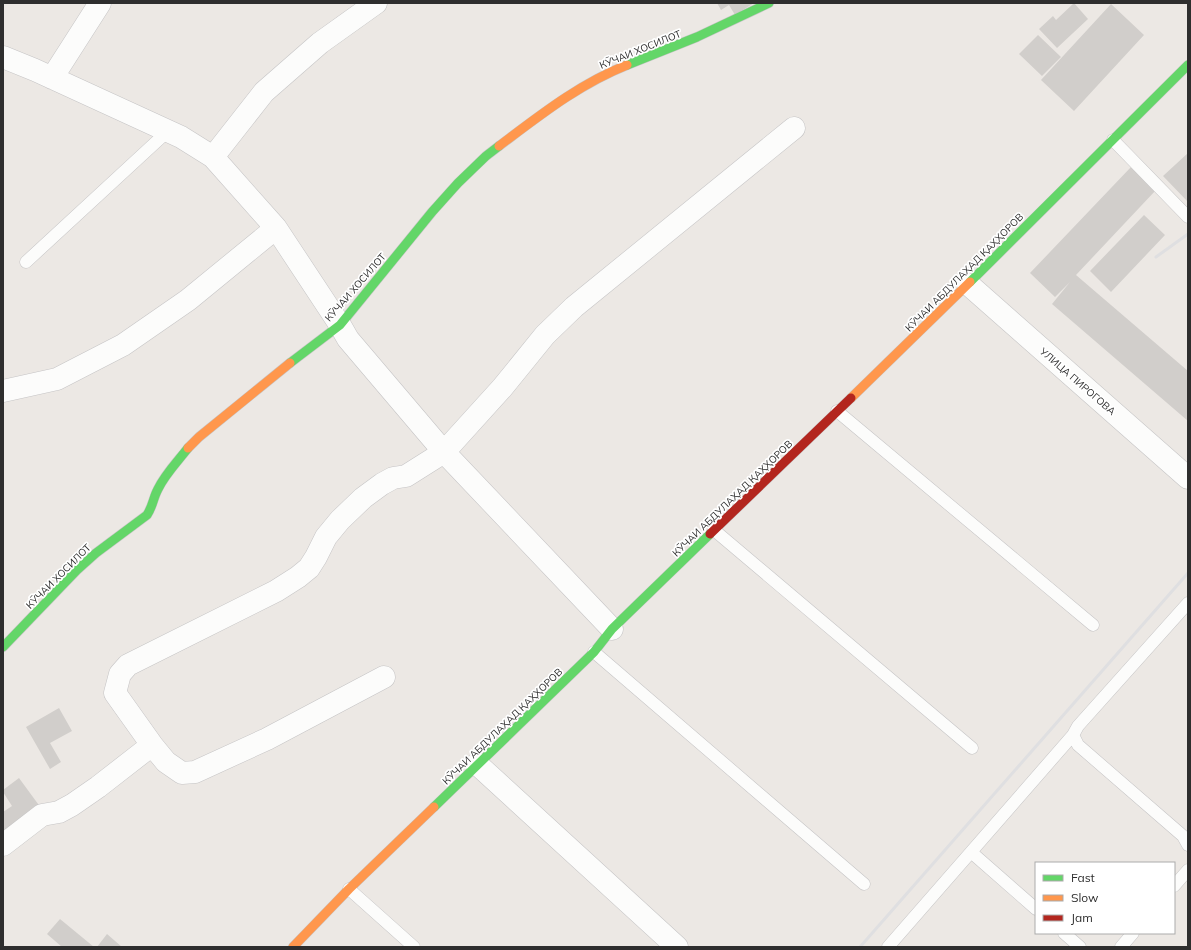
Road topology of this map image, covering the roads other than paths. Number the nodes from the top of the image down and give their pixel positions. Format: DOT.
graph roads {
  1 [pos="100,3"];
  2 [pos="376,3"];
  3 [pos="769,3"];
  4 [pos="3,57"];
  5 [pos="1188,65"];
  6 [pos="52,78"];
  7 [pos="794,128"];
  8 [pos="168,131"];
  9 [pos="1113,140"];
  10 [pos="213,157"];
  11 [pos="1188,217"];
  12 [pos="276,228"];
  13 [pos="26,262"];
  14 [pos="968,284"];
  15 [pos="340,325"];
  16 [pos="3,391"];
  17 [pos="837,411"];
  18 [pos="444,452"];
  19 [pos="1188,478"];
  20 [pos="714,530"];
  21 [pos="1188,603"];
  22 [pos="1093,625"];
  23 [pos="612,629"];
  24 [pos="3,647"];
  25 [pos="594,652"];
  26 [pos="384,677"];
  27 [pos="1073,735"];
  28 [pos="152,745"];
  29 [pos="972,748"];
  30 [pos="477,764"];
  31 [pos="3,845"];
  32 [pos="1188,845"];
  33 [pos="971,852"];
  34 [pos="1188,870"];
  35 [pos="864,884"];
  36 [pos="1175,885"];
  37 [pos="349,889"];
  38 [pos="1035,908"];
  39 [pos="1065,934"];
  40 [pos="1132,934"];
  41 [pos="293,947"];
  42 [pos="414,947"];
  43 [pos="678,947"];
  44 [pos="888,947"];
  45 [pos="1080,947"];
  46 [pos="1121,947"];
  1 -- 6 [label="street"];
  2 -- 10 [label="street"];
  3 -- 15 [label="main road, КӮЧАИ ХОСИЛОТ"];
  4 -- 6 [label="street"];
  5 -- 9 [label="main road, КӮЧАИ АБДУЛАҲАД ҚАҲҲОРОВ"];
  6 -- 8 [label="street"];
  7 -- 18 [label="street"];
  8 -- 10 [label="street"];
  8 -- 13 [label="lane"];
  9 -- 11 [label="lane"];
  9 -- 14 [label="main road, КӮЧАИ АБДУЛАҲАД ҚАҲҲОРОВ"];
  10 -- 12 [label="street"];
  12 -- 15 [label="street"];
  12 -- 16 [label="street"];
  14 -- 17 [label="main road, КӮЧАИ АБДУЛАҲАД ҚАҲҲОРОВ"];
  14 -- 19 [label="street, УЛИЦА ПИРОГОВА"];
  15 -- 18 [label="street"];
  15 -- 24 [label="main road, КӮЧАИ ХОСИЛОТ"];
  17 -- 20 [label="main road, КӮЧАИ АБДУЛАҲАД ҚАҲҲОРОВ"];
  17 -- 22 [label="lane"];
  18 -- 23 [label="street"];
  18 -- 28 [label="street"];
  20 -- 23 [label="main road, КӮЧАИ АБДУЛАҲАД ҚАҲҲОРОВ"];
  20 -- 29 [label="lane"];
  21 -- 27 [label="lane"];
  23 -- 25 [label="main road, КӮЧАИ АБДУЛАҲАД ҚАҲҲОРОВ"];
  25 -- 30 [label="main road, КӮЧАИ АБДУЛАҲАД ҚАҲҲОРОВ"];
  25 -- 35 [label="lane"];
  26 -- 28 [label="street"];
  27 -- 32 [label="lane"];
  27 -- 33 [label="lane"];
  28 -- 31 [label="street"];
  30 -- 37 [label="main road, КӮЧАИ АБДУЛАҲАД ҚАҲҲОРОВ"];
  30 -- 43 [label="street"];
  33 -- 38 [label="lane"];
  33 -- 44 [label="lane"];
  34 -- 36 [label="lane"];
  37 -- 41 [label="main road, КӮЧАИ АБДУЛАҲАД ҚАҲҲОРОВ"];
  37 -- 42 [label="lane"];
  39 -- 45 [label="lane"];
  40 -- 46 [label="lane"];
}
